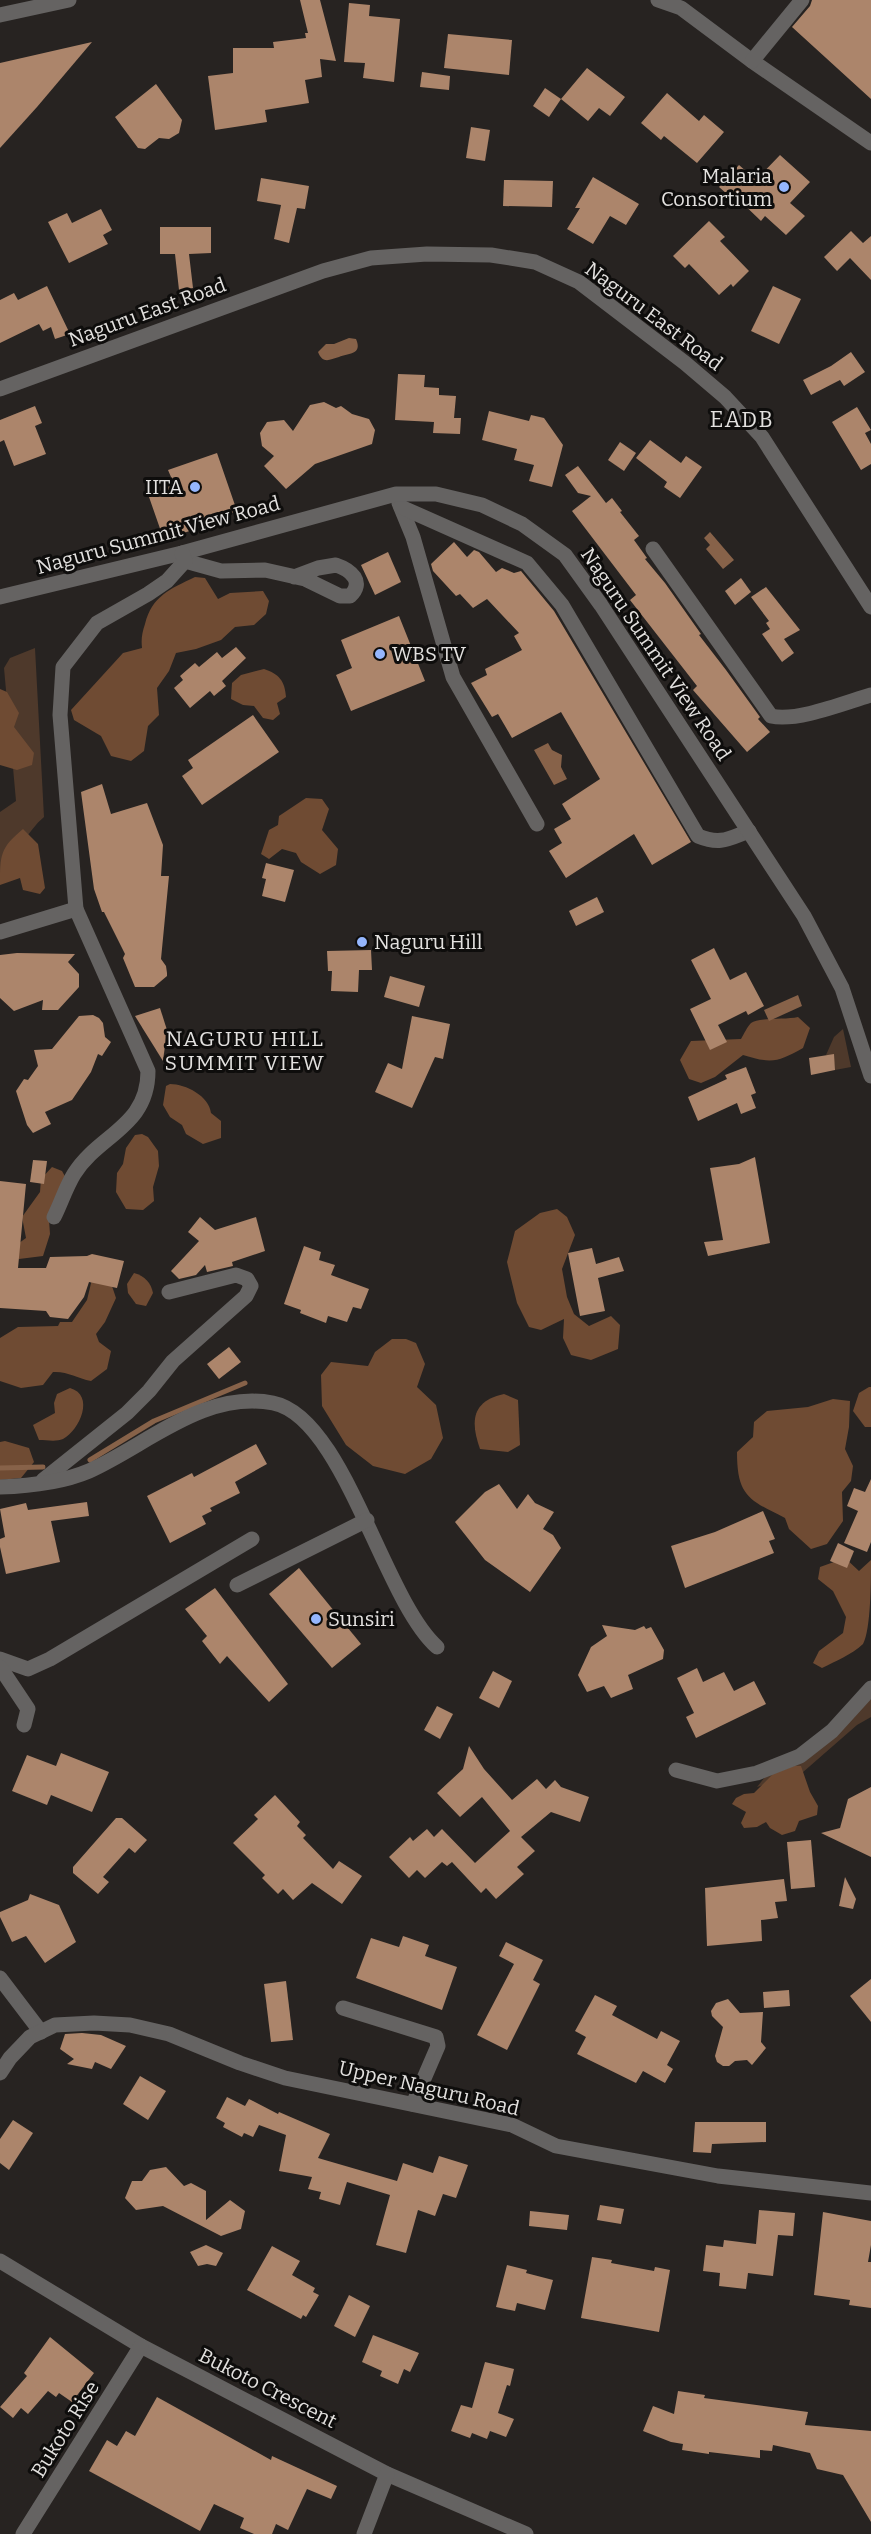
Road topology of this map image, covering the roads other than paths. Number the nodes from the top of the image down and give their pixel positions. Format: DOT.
graph roads {
  1 [pos="69,0"];
  2 [pos="658,0"];
  3 [pos="802,0"];
  4 [pos="682,4"];
  5 [pos="0,15"];
  6 [pos="752,61"];
  7 [pos="871,143"];
  8 [pos="0,389"];
  9 [pos="399,501"];
  10 [pos="653,549"];
  11 [pos="183,557"];
  12 [pos="294,577"];
  13 [pos="0,597"];
  14 [pos="871,607"];
  15 [pos="871,695"];
  16 [pos="537,824"];
  17 [pos="749,831"];
  18 [pos="76,909"];
  19 [pos="0,932"];
  20 [pos="871,1076"];
  21 [pos="54,1216"];
  22 [pos="169,1292"];
  23 [pos="36,1486"];
  24 [pos="0,1487"];
  25 [pos="367,1520"];
  26 [pos="252,1539"];
  27 [pos="237,1585"];
  28 [pos="437,1647"];
  29 [pos="0,1659"];
  30 [pos="0,1667"];
  31 [pos="871,1688"];
  32 [pos="24,1725"];
  33 [pos="676,1770"];
  34 [pos="0,1978"];
  35 [pos="343,2008"];
  36 [pos="41,2032"];
  37 [pos="0,2073"];
  38 [pos="413,2104"];
  39 [pos="871,2193"];
  40 [pos="0,2261"];
  41 [pos="141,2346"];
  42 [pos="387,2474"];
  43 [pos="23,2534"];
  44 [pos="364,2534"];
  45 [pos="526,2534"];
  1 -- 5 [label="street"];
  2 -- 4 [label="street"];
  3 -- 6 [label="street"];
  4 -- 6 [label="street"];
  6 -- 7 [label="street"];
  8 -- 14 [label="street, Naguru East Road"];
  9 -- 11 [label="street, Naguru Summit View Road"];
  9 -- 16 [label="street"];
  9 -- 17 [label="street, Naguru Summit View Road"];
  9 -- 17 [label="street"];
  10 -- 15 [label="street"];
  11 -- 12 [label="street"];
  11 -- 13 [label="street, Naguru Summit View Road"];
  11 -- 18 [label="street"];
  17 -- 20 [label="street, Naguru Summit View Road"];
  18 -- 19 [label="street"];
  18 -- 21 [label="street"];
  22 -- 23 [label="street"];
  23 -- 24 [label="street"];
  23 -- 25 [label="street"];
  25 -- 27 [label="street"];
  25 -- 28 [label="street"];
  26 -- 29 [label="street"];
  30 -- 32 [label="street"];
  31 -- 33 [label="street"];
  34 -- 36 [label="street"];
  35 -- 38 [label="street"];
  36 -- 37 [label="street, Upper Naguru Road"];
  36 -- 38 [label="street, Upper Naguru Road"];
  38 -- 39 [label="street, Upper Naguru Road"];
  40 -- 41 [label="street, Bukoto Crescent"];
  41 -- 42 [label="street, Bukoto Crescent"];
  41 -- 43 [label="street, Bukoto Rise"];
  42 -- 44 [label="street"];
  42 -- 45 [label="street, Bukoto Crescent"];
}
